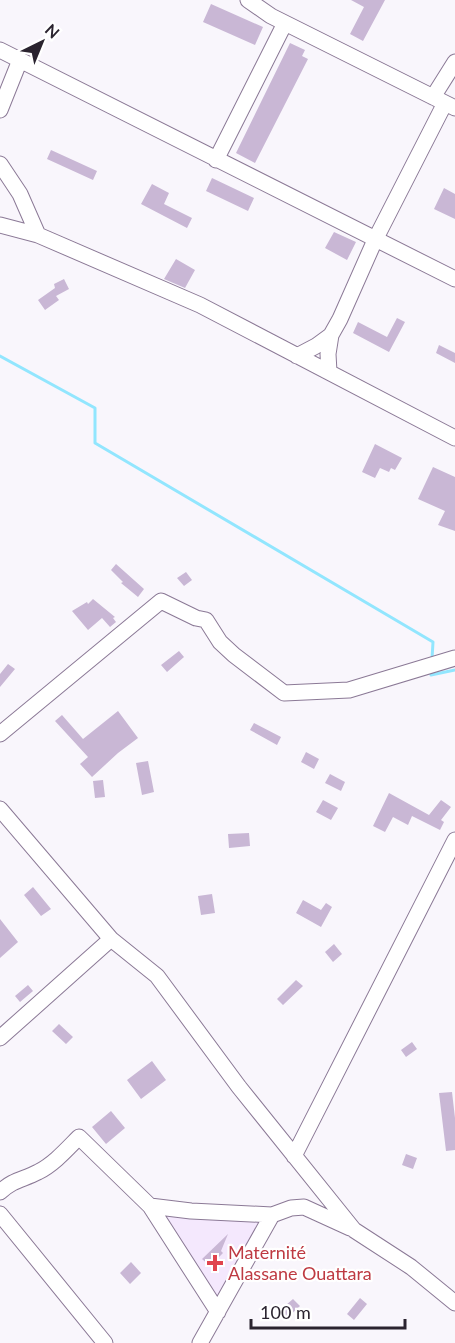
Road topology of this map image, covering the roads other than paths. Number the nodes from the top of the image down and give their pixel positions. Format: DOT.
graph roads {
  1 [pos="248,0"];
  2 [pos="285,23"];
  3 [pos="0,50"];
  4 [pos="20,60"];
  5 [pos="455,62"];
  6 [pos="444,103"];
  7 [pos="0,110"];
  8 [pos="216,160"];
  9 [pos="0,164"];
  10 [pos="0,225"];
  11 [pos="38,235"];
  12 [pos="375,240"];
  13 [pos="455,279"];
  14 [pos="331,335"];
  15 [pos="297,356"];
  16 [pos="329,372"];
  17 [pos="455,438"];
  18 [pos="455,658"];
  19 [pos="0,734"];
  20 [pos="0,809"];
  21 [pos="455,840"];
  22 [pos="111,939"];
  23 [pos="0,1038"];
  24 [pos="294,1156"];
  25 [pos="0,1192"];
  26 [pos="150,1206"];
  27 [pos="0,1214"];
  28 [pos="272,1215"];
  29 [pos="354,1230"];
  30 [pos="455,1303"];
  31 [pos="218,1312"];
  32 [pos="105,1343"];
  33 [pos="200,1343"];
  1 -- 2 [label="street"];
  2 -- 6 [label="street"];
  2 -- 8 [label="street"];
  3 -- 4 [label="street"];
  4 -- 7 [label="street"];
  4 -- 8 [label="street"];
  5 -- 6 [label="street"];
  6 -- 12 [label="street"];
  8 -- 12 [label="street"];
  9 -- 11 [label="street"];
  10 -- 11 [label="street"];
  11 -- 15 [label="street"];
  12 -- 13 [label="street"];
  12 -- 14 [label="street"];
  14 -- 15 [label="street"];
  14 -- 16 [label="street"];
  15 -- 16 [label="street"];
  16 -- 17 [label="street"];
  18 -- 19 [label="street"];
  20 -- 22 [label="street"];
  21 -- 24 [label="street"];
  22 -- 23 [label="street"];
  22 -- 24 [label="street"];
  24 -- 29 [label="street"];
  25 -- 26 [label="street"];
  26 -- 28 [label="street"];
  26 -- 31 [label="street"];
  27 -- 32 [label="street"];
  28 -- 29 [label="street"];
  28 -- 31 [label="street"];
  29 -- 30 [label="street"];
  31 -- 33 [label="street"];
}
